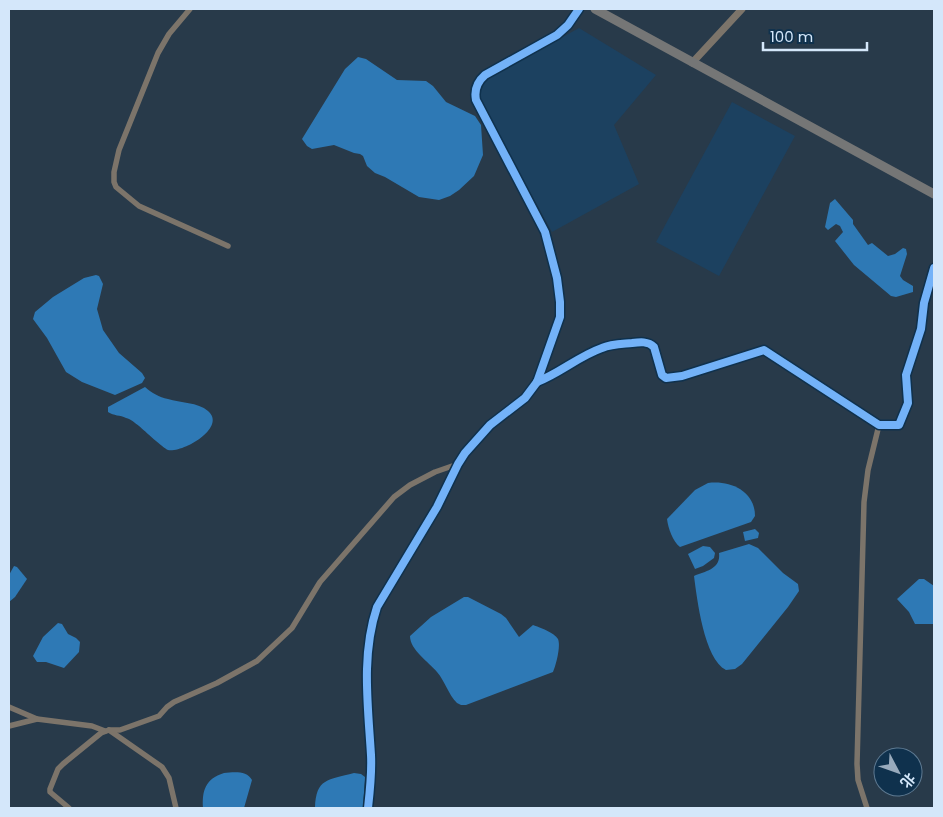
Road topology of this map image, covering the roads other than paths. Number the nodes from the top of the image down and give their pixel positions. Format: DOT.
graph roads {
  1 [pos="190,9"];
  2 [pos="579,9"];
  3 [pos="595,9"];
  4 [pos="742,9"];
  5 [pos="692,63"];
  6 [pos="934,194"];
  7 [pos="228,246"];
  8 [pos="934,268"];
  9 [pos="537,382"];
  10 [pos="878,425"];
  11 [pos="458,464"];
  12 [pos="9,707"];
  13 [pos="37,719"];
  14 [pos="9,726"];
  15 [pos="107,731"];
  16 [pos="68,808"];
  17 [pos="176,808"];
  18 [pos="368,808"];
  19 [pos="867,808"];
  1 -- 7 [label="street"];
  2 -- 9 [label="street"];
  3 -- 5 [label="highway"];
  4 -- 5 [label="street"];
  5 -- 6 [label="highway"];
  8 -- 10 [label="street"];
  9 -- 10 [label="street"];
  9 -- 11 [label="street"];
  10 -- 19 [label="street"];
  11 -- 15 [label="street"];
  11 -- 18 [label="street"];
  12 -- 13 [label="street"];
  13 -- 14 [label="street"];
  13 -- 15 [label="street"];
  15 -- 16 [label="street"];
  15 -- 17 [label="street"];
}
